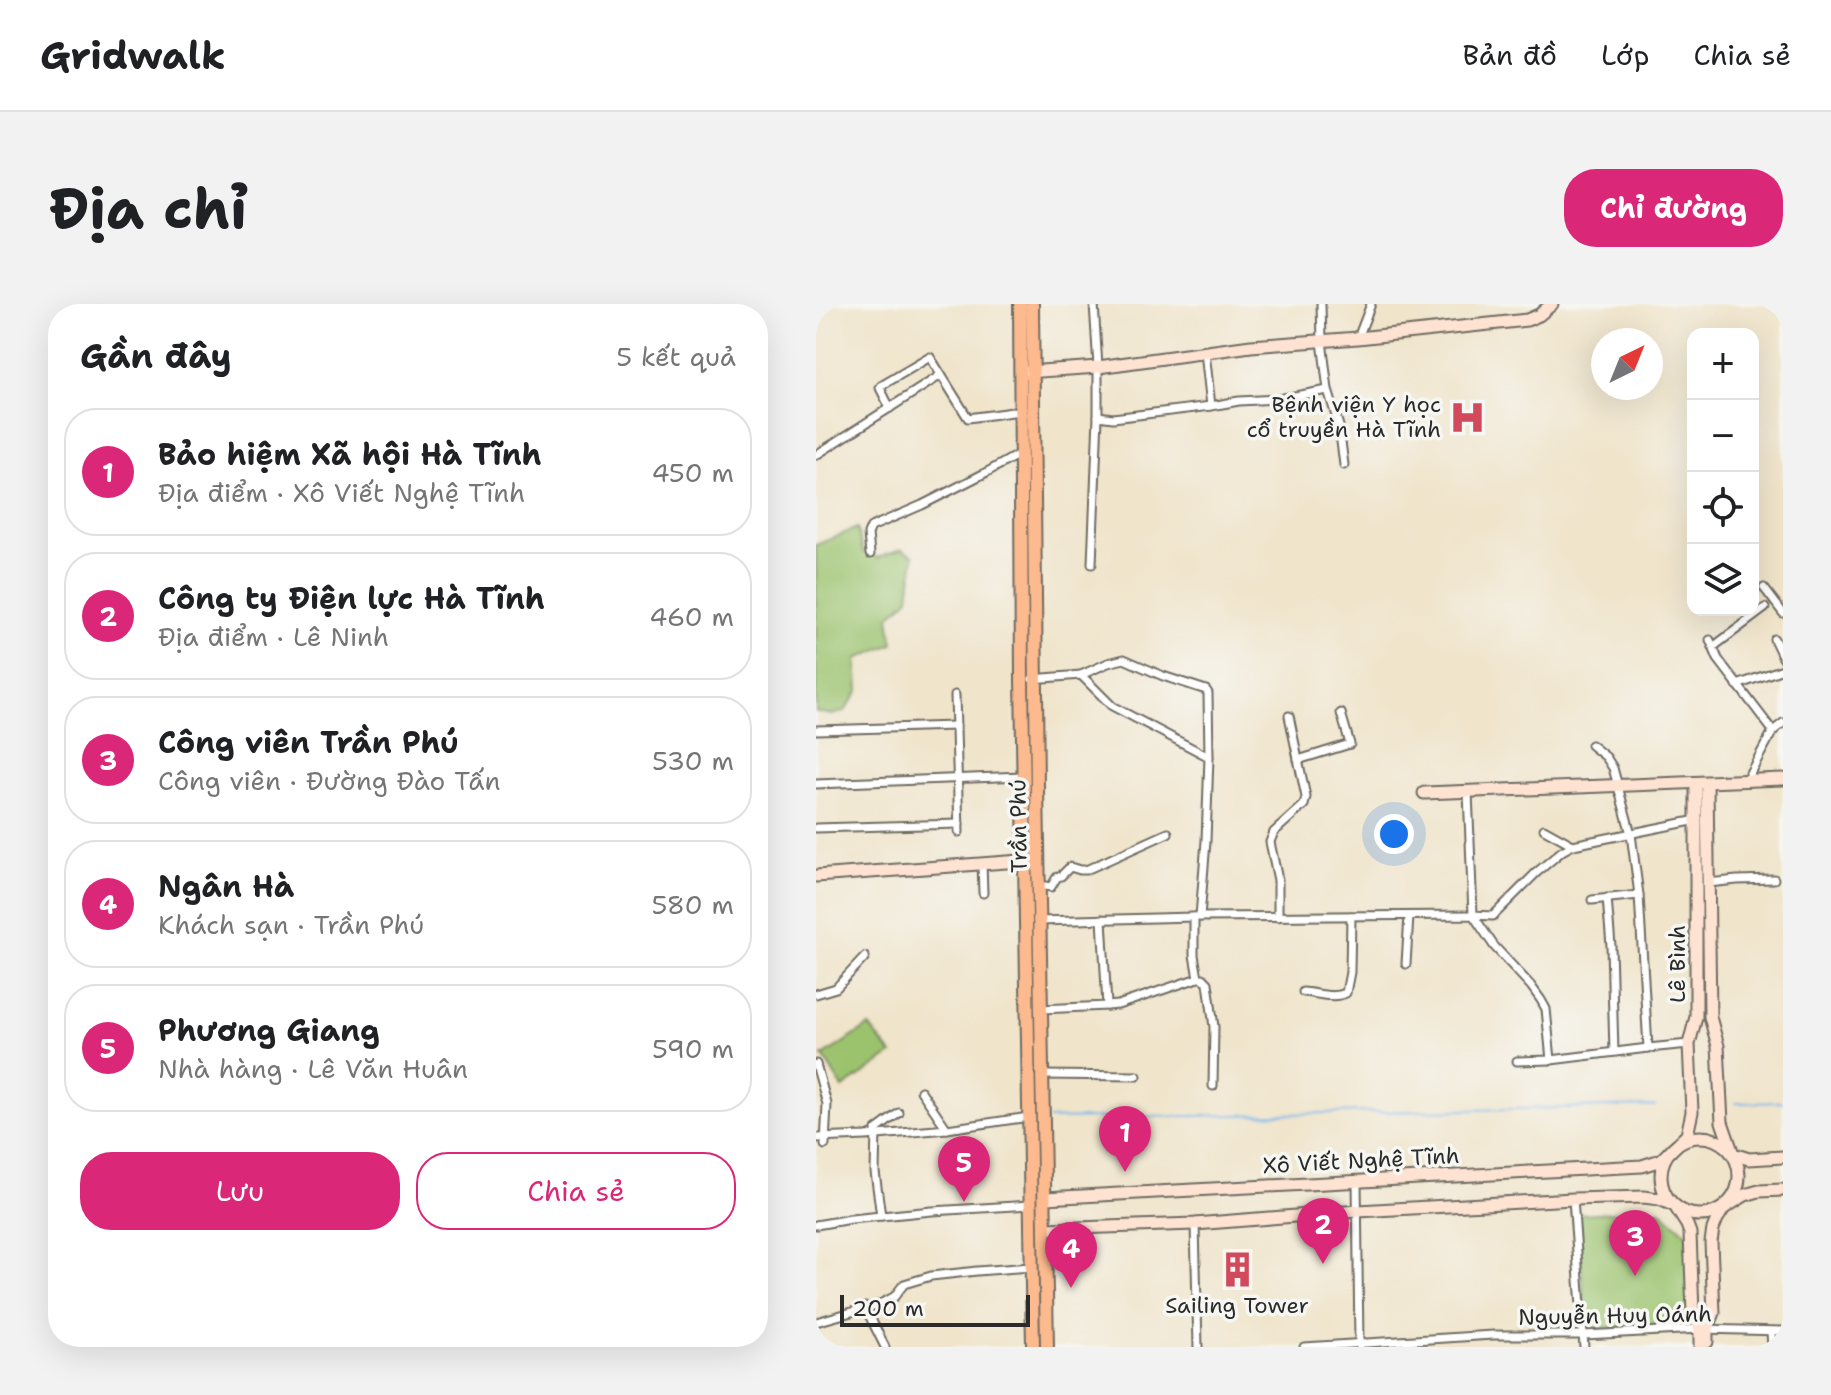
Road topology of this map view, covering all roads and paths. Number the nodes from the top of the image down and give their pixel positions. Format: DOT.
graph roads {
  1 [pos="1020,304"];
  2 [pos="1032,304"];
  3 [pos="1094,304"];
  4 [pos="1321,304"];
  5 [pos="1371,304"];
  6 [pos="1552,304"];
  7 [pos="1358,338"];
  8 [pos="1322,341"];
  9 [pos="1205,352"];
  10 [pos="1098,367"];
  11 [pos="1027,372"];
  12 [pos="941,375"];
  13 [pos="1328,390"];
  14 [pos="1211,406"];
  15 [pos="890,408"];
  16 [pos="1020,411"];
  17 [pos="1098,416"];
  18 [pos="1021,453"];
  19 [pos="816,455"];
  20 [pos="1344,465"];
  21 [pos="870,554"];
  22 [pos="1092,564"];
  23 [pos="1764,588"];
  24 [pos="1765,608"];
  25 [pos="1783,613"];
  26 [pos="1774,639"];
  27 [pos="1783,658"];
  28 [pos="1783,669"];
  29 [pos="1081,675"];
  30 [pos="1029,680"];
  31 [pos="1737,685"];
  32 [pos="955,695"];
  33 [pos="1341,713"];
  34 [pos="1289,716"];
  35 [pos="1783,723"];
  36 [pos="956,726"];
  37 [pos="816,730"];
  38 [pos="1773,731"];
  39 [pos="1591,745"];
  40 [pos="1209,757"];
  41 [pos="1298,760"];
  42 [pos="1750,773"];
  43 [pos="1024,776"];
  44 [pos="958,778"];
  45 [pos="1783,779"];
  46 [pos="1702,783"];
  47 [pos="816,784"];
  48 [pos="1619,786"];
  49 [pos="1468,792"];
  50 [pos="1424,793"];
  51 [pos="1697,820"];
  52 [pos="816,828"];
  53 [pos="1544,829"];
  54 [pos="1168,833"];
  55 [pos="1631,834"];
  56 [pos="1573,845"];
  57 [pos="1032,860"];
  58 [pos="982,863"];
  59 [pos="816,876"];
  60 [pos="1774,879"];
  61 [pos="1708,883"];
  62 [pos="1039,885"];
  63 [pos="983,893"];
  64 [pos="1639,895"];
  65 [pos="1607,898"];
  66 [pos="1592,900"];
  67 [pos="1473,915"];
  68 [pos="1351,916"];
  69 [pos="1409,916"];
  70 [pos="1197,917"];
  71 [pos="1278,917"];
  72 [pos="1102,919"];
  73 [pos="1033,921"];
  74 [pos="865,957"];
  75 [pos="1406,964"];
  76 [pos="1198,978"];
  77 [pos="1303,992"];
  78 [pos="816,994"];
  79 [pos="1107,1006"];
  80 [pos="1041,1009"];
  81 [pos="1696,1017"];
  82 [pos="1710,1017"];
  83 [pos="1689,1044"];
  84 [pos="1648,1048"];
  85 [pos="1614,1052"];
  86 [pos="1551,1060"];
  87 [pos="1517,1061"];
  88 [pos="816,1064"];
  89 [pos="1042,1075"];
  90 [pos="1137,1076"];
  91 [pos="1213,1086"];
  92 [pos="921,1091"];
  93 [pos="899,1113"];
  94 [pos="1029,1117"];
  95 [pos="947,1129"];
  96 [pos="876,1138"];
  97 [pos="822,1140"];
  98 [pos="1673,1147"];
  99 [pos="1732,1153"];
  100 [pos="1783,1157"];
  101 [pos="1357,1180"];
  102 [pos="1783,1190"];
  103 [pos="1045,1198"];
  104 [pos="1573,1199"];
  105 [pos="1030,1205"];
  106 [pos="1675,1206"];
  107 [pos="1724,1208"];
  108 [pos="1358,1211"];
  109 [pos="881,1216"];
  110 [pos="1195,1224"];
  111 [pos="816,1225"];
  112 [pos="1046,1229"];
  113 [pos="1031,1267"];
  114 [pos="865,1307"];
  115 [pos="816,1322"];
  116 [pos="1704,1329"];
  117 [pos="1783,1331"];
  118 [pos="1771,1332"];
  119 [pos="1536,1335"];
  120 [pos="1584,1335"];
  121 [pos="1416,1343"];
  122 [pos="1359,1345"];
  123 [pos="1036,1346"];
  124 [pos="885,1347"];
  125 [pos="1198,1347"];
  126 [pos="1304,1347"];
  127 [pos="1536,1347"];
  128 [pos="1584,1347"];
  129 [pos="1700,1347"];
  130 [pos="1707,1347"];
  131 [pos="1772,1347"];
  1 -- 11 [label="main road, Trần Phú"];
  2 -- 11 [label="main road, Trần Phú"];
  3 -- 10 [label="street"];
  4 -- 8 [label="street"];
  5 -- 7 [label="street"];
  6 -- 7 [label="street"];
  7 -- 8 [label="street"];
  8 -- 9 [label="street"];
  8 -- 13 [label="street"];
  9 -- 10 [label="street"];
  9 -- 14 [label="street"];
  10 -- 11 [label="street"];
  10 -- 17 [label="street"];
  11 -- 16 [label="main road, Trần Phú"];
  11 -- 30 [label="main road, Trần Phú"];
  12 -- 15 [label="street"];
  12 -- 15 [label="street"];
  12 -- 16 [label="street"];
  13 -- 14 [label="street"];
  13 -- 20 [label="street"];
  14 -- 17 [label="street"];
  15 -- 19 [label="street"];
  16 -- 18 [label="main road, Trần Phú"];
  17 -- 22 [label="street"];
  18 -- 21 [label="street"];
  18 -- 30 [label="main road, Trần Phú"];
  23 -- 25 [label="street"];
  24 -- 31 [label="street"];
  26 -- 27 [label="street"];
  28 -- 31 [label="street"];
  29 -- 30 [label="street"];
  29 -- 40 [label="street"];
  29 -- 40 [label="street"];
  30 -- 43 [label="main road, Trần Phú"];
  30 -- 57 [label="main road, Trần Phú"];
  31 -- 38 [label="street"];
  32 -- 36 [label="street"];
  33 -- 41 [label="street"];
  34 -- 41 [label="street"];
  35 -- 38 [label="street"];
  36 -- 37 [label="street"];
  36 -- 44 [label="street"];
  38 -- 42 [label="street"];
  39 -- 48 [label="street"];
  40 -- 70 [label="street"];
  41 -- 71 [label="street"];
  43 -- 44 [label="street"];
  43 -- 57 [label="main road, Trần Phú"];
  44 -- 47 [label="street"];
  44 -- 52 [label="street"];
  45 -- 46 [label="street"];
  46 -- 48 [label="street"];
  46 -- 51 [label="street, Lê Bình"];
  46 -- 61 [label="street, Lê Bình"];
  48 -- 49 [label="street"];
  48 -- 55 [label="street"];
  49 -- 50 [label="street"];
  49 -- 67 [label="street"];
  51 -- 55 [label="street"];
  51 -- 81 [label="street, Lê Bình"];
  53 -- 56 [label="street"];
  54 -- 62 [label="street"];
  55 -- 56 [label="street"];
  55 -- 64 [label="street"];
  56 -- 67 [label="street"];
  57 -- 58 [label="street"];
  57 -- 62 [label="main road, Trần Phú"];
  57 -- 73 [label="main road, Trần Phú"];
  58 -- 59 [label="street"];
  58 -- 63 [label="street"];
  60 -- 61 [label="street"];
  61 -- 82 [label="street, Lê Bình"];
  62 -- 73 [label="main road, Trần Phú"];
  64 -- 65 [label="street"];
  64 -- 84 [label="street"];
  65 -- 66 [label="street"];
  65 -- 85 [label="street"];
  67 -- 69 [label="street"];
  67 -- 86 [label="street"];
  68 -- 69 [label="street"];
  68 -- 71 [label="street"];
  68 -- 77 [label="street"];
  69 -- 75 [label="street"];
  70 -- 71 [label="street"];
  70 -- 72 [label="street"];
  70 -- 76 [label="street"];
  72 -- 73 [label="street"];
  72 -- 79 [label="street"];
  73 -- 80 [label="main road, Trần Phú"];
  73 -- 94 [label="main road, Trần Phú"];
  74 -- 78 [label="street"];
  76 -- 79 [label="street"];
  76 -- 91 [label="street"];
  79 -- 80 [label="street"];
  80 -- 89 [label="main road, Trần Phú"];
  81 -- 82 [label="street"];
  81 -- 83 [label="street, Lê Bình"];
  82 -- 99 [label="street, Lê Bình"];
  83 -- 84 [label="street"];
  83 -- 98 [label="street, Lê Bình"];
  84 -- 85 [label="street"];
  85 -- 86 [label="street"];
  86 -- 87 [label="street"];
  88 -- 97 [label="street"];
  89 -- 90 [label="street"];
  89 -- 103 [label="main road, Trần Phú"];
  92 -- 95 [label="street"];
  93 -- 96 [label="street"];
  94 -- 95 [label="street"];
  94 -- 105 [label="main road, Trần Phú"];
  95 -- 96 [label="street"];
  96 -- 97 [label="street"];
  96 -- 109 [label="street"];
  98 -- 99 [label="street"];
  98 -- 101 [label="street, Xô Viết Nghệ Tĩnh"];
  98 -- 106 [label="street"];
  99 -- 100 [label="street"];
  99 -- 107 [label="street"];
  101 -- 103 [label="street, Xô Viết Nghệ Tĩnh"];
  101 -- 108 [label="street"];
  102 -- 107 [label="street"];
  103 -- 112 [label="main road, Trần Phú"];
  104 -- 106 [label="street"];
  104 -- 108 [label="street"];
  104 -- 120 [label="street"];
  105 -- 109 [label="street"];
  105 -- 113 [label="main road, Trần Phú"];
  106 -- 107 [label="street"];
  106 -- 116 [label="street"];
  107 -- 116 [label="street"];
  108 -- 110 [label="street"];
  108 -- 122 [label="street"];
  109 -- 111 [label="street"];
  110 -- 112 [label="street"];
  110 -- 125 [label="street"];
  112 -- 123 [label="main road, Trần Phú"];
  113 -- 114 [label="street"];
  113 -- 123 [label="main road, Trần Phú"];
  114 -- 115 [label="street"];
  114 -- 124 [label="street"];
  116 -- 118 [label="street, Nguyễn Huy Oánh"];
  116 -- 120 [label="street, Nguyễn Huy Oánh"];
  116 -- 129 [label="street"];
  116 -- 130 [label="street"];
  117 -- 118 [label="street, Nguyễn Huy Oánh"];
  118 -- 131 [label="street"];
  119 -- 120 [label="street, Nguyễn Huy Oánh"];
  119 -- 121 [label="street, Nguyễn Huy Oánh"];
  119 -- 127 [label="street"];
  120 -- 128 [label="street"];
  121 -- 122 [label="street, Nguyễn Huy Oánh"];
  122 -- 126 [label="street, Nguyễn Huy Oánh"];
}
